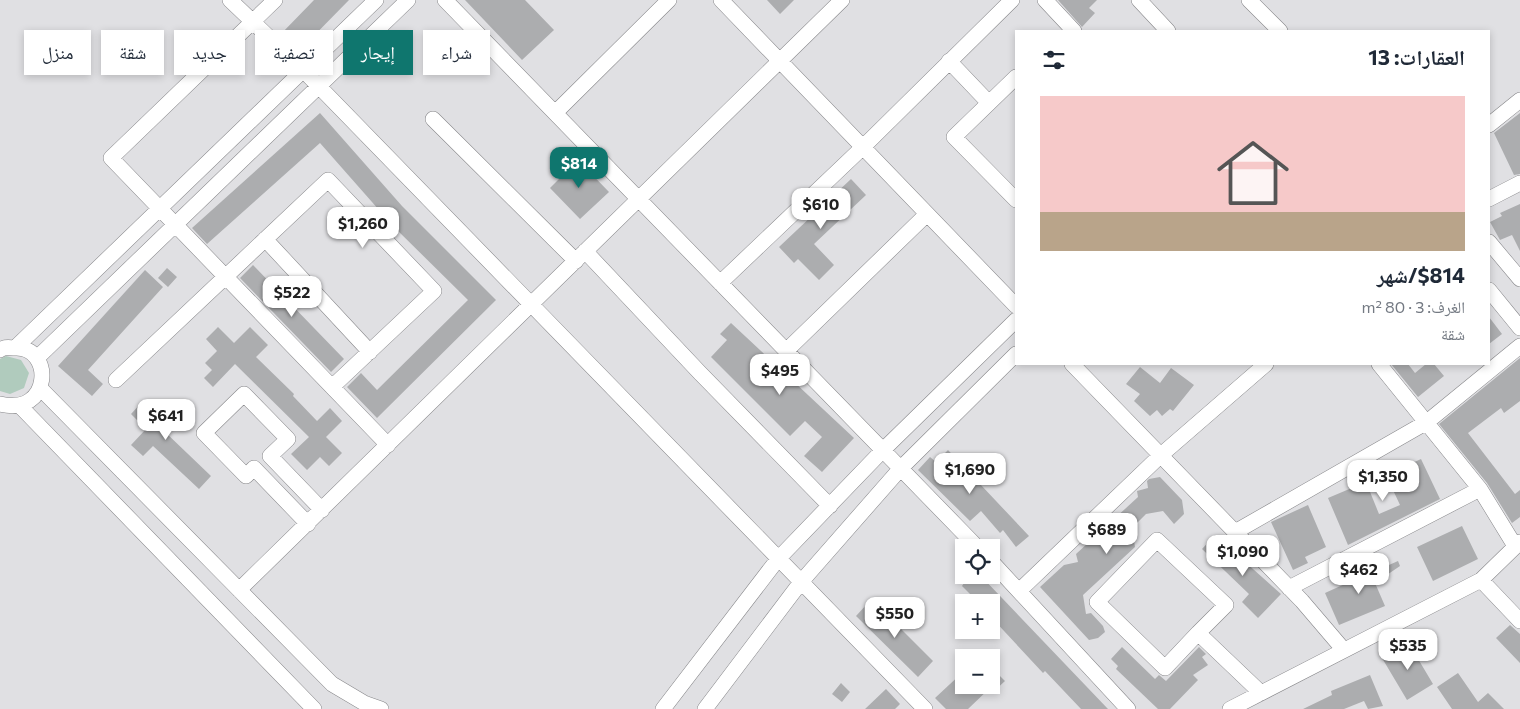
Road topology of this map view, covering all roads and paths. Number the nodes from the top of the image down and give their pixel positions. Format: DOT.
graph roads {
  1 [pos="230,0"];
  2 [pos="275,0"];
  3 [pos="376,0"];
  4 [pos="408,0"];
  5 [pos="445,0"];
  6 [pos="669,0"];
  7 [pos="721,0"];
  8 [pos="842,0"];
  9 [pos="1012,0"];
  10 [pos="1045,0"];
  11 [pos="1139,0"];
  12 [pos="1249,0"];
  13 [pos="252,22"];
  14 [pos="261,30"];
  15 [pos="1073,30"];
  16 [pos="1167,30"];
  17 [pos="1279,30"];
  18 [pos="333,42"];
  19 [pos="780,61"];
  20 [pos="949,61"];
  21 [pos="299,75"];
  22 [pos="309,75"];
  23 [pos="1015,78"];
  24 [pos="319,86"];
  25 [pos="1520,100"];
  26 [pos="989,103"];
  27 [pos="555,113"];
  28 [pos="433,119"];
  29 [pos="1490,124"];
  30 [pos="862,148"];
  31 [pos="1520,183"];
  32 [pos="1490,198"];
  33 [pos="1015,199"];
  34 [pos="638,200"];
  35 [pos="160,208"];
  36 [pos="927,214"];
  37 [pos="174,225"];
  38 [pos="265,239"];
  39 [pos="1490,243"];
  40 [pos="581,256"];
  41 [pos="225,277"];
  42 [pos="1519,277"];
  43 [pos="720,283"];
  44 [pos="1490,291"];
  45 [pos="1015,305"];
  46 [pos="530,306"];
  47 [pos="1015,321"];
  48 [pos="1520,328"];
  49 [pos="1520,346"];
  50 [pos="7,349"];
  51 [pos="786,351"];
  52 [pos="370,352"];
  53 [pos="1015,355"];
  54 [pos="37,358"];
  55 [pos="1073,365"];
  56 [pos="1265,365"];
  57 [pos="1379,365"];
  58 [pos="116,380"];
  59 [pos="332,387"];
  60 [pos="41,388"];
  61 [pos="0,404"];
  62 [pos="19,405"];
  63 [pos="1427,422"];
  64 [pos="388,445"];
  65 [pos="883,450"];
  66 [pos="1161,455"];
  67 [pos="901,468"];
  68 [pos="1480,489"];
  69 [pos="830,506"];
  70 [pos="322,510"];
  71 [pos="308,524"];
  72 [pos="1235,532"];
  73 [pos="969,539"];
  74 [pos="1517,544"];
  75 [pos="778,559"];
  76 [pos="1000,570"];
  77 [pos="1481,580"];
  78 [pos="801,582"];
  79 [pos="1289,588"];
  80 [pos="240,590"];
  81 [pos="1020,590"];
  82 [pos="1520,621"];
  83 [pos="1198,633"];
  84 [pos="1343,650"];
  85 [pos="1261,693"];
  86 [pos="314,709"];
  87 [pos="381,709"];
  88 [pos="663,709"];
  89 [pos="704,709"];
  90 [pos="925,709"];
  91 [pos="1128,709"];
  92 [pos="1230,709"];
  1 -- 13 [label="street"];
  2 -- 13 [label="street"];
  3 -- 18 [label="street"];
  4 -- 24 [label="street"];
  5 -- 27 [label="street"];
  6 -- 27 [label="street"];
  7 -- 19 [label="street"];
  8 -- 19 [label="street"];
  9 -- 20 [label="street"];
  10 -- 15 [label="street"];
  11 -- 16 [label="street"];
  12 -- 17 [label="street"];
  13 -- 14 [label="street"];
  13 -- 35 [label="street"];
  19 -- 30 [label="street"];
  19 -- 34 [label="street"];
  20 -- 26 [label="street"];
  20 -- 30 [label="street"];
  21 -- 35 [label="street"];
  22 -- 24 [label="street"];
  23 -- 26 [label="street"];
  24 -- 37 [label="street"];
  24 -- 46 [label="street"];
  25 -- 29 [label="street"];
  26 -- 33 [label="street"];
  27 -- 34 [label="street"];
  28 -- 40 [label="street"];
  30 -- 36 [label="street"];
  30 -- 43 [label="street"];
  31 -- 32 [label="street"];
  34 -- 40 [label="street"];
  34 -- 43 [label="street"];
  35 -- 37 [label="street"];
  35 -- 50 [label="street"];
  36 -- 45 [label="street"];
  36 -- 51 [label="street"];
  37 -- 41 [label="street"];
  37 -- 54 [label="street"];
  38 -- 41 [label="street"];
  38 -- 52 [label="street"];
  38 -- 52 [label="street"];
  39 -- 42 [label="street"];
  40 -- 46 [label="street"];
  40 -- 69 [label="street"];
  41 -- 58 [label="street"];
  41 -- 59 [label="street"];
  43 -- 51 [label="street"];
  44 -- 48 [label="street"];
  46 -- 64 [label="street"];
  46 -- 75 [label="street"];
  47 -- 65 [label="street"];
  49 -- 63 [label="street"];
  50 -- 54 [label="street"];
  51 -- 65 [label="street"];
  52 -- 59 [label="street"];
  53 -- 67 [label="street"];
  54 -- 60 [label="street"];
  55 -- 66 [label="street"];
  56 -- 66 [label="street"];
  57 -- 63 [label="street"];
  59 -- 64 [label="street"];
  60 -- 62 [label="street"];
  60 -- 80 [label="street"];
  61 -- 62 [label="street"];
  62 -- 86 [label="street"];
  63 -- 68 [label="street"];
  63 -- 72 [label="street"];
  64 -- 70 [label="street"];
  65 -- 67 [label="street"];
  65 -- 69 [label="street"];
  66 -- 72 [label="street"];
  66 -- 81 [label="street"];
  67 -- 73 [label="street"];
  67 -- 78 [label="street"];
  68 -- 74 [label="street"];
  68 -- 79 [label="street"];
  69 -- 75 [label="street"];
  70 -- 71 [label="street"];
  70 -- 71 [label="street"];
  71 -- 80 [label="street"];
  72 -- 79 [label="street"];
  74 -- 77 [label="street"];
  75 -- 78 [label="street"];
  75 -- 88 [label="street"];
  76 -- 81 [label="street"];
  77 -- 82 [label="street"];
  77 -- 84 [label="street"];
  78 -- 89 [label="street"];
  78 -- 90 [label="street"];
  79 -- 84 [label="street"];
  80 -- 87 [label="street"];
  81 -- 91 [label="street"];
  83 -- 83 [label="street"];
  83 -- 85 [label="street"];
  84 -- 85 [label="street"];
  85 -- 92 [label="street"];
}
